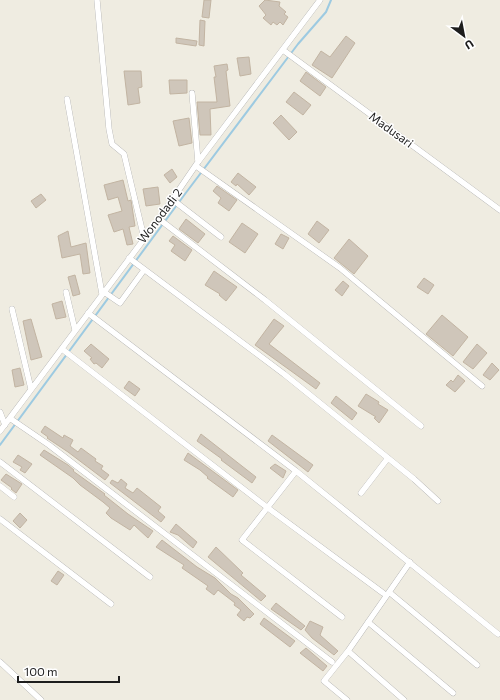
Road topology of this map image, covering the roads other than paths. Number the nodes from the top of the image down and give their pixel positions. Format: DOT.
graph roads {
  1 [pos="97,0"];
  2 [pos="320,0"];
  3 [pos="283,50"];
  4 [pos="192,93"];
  5 [pos="67,99"];
  6 [pos="200,167"];
  7 [pos="176,203"];
  8 [pos="500,210"];
  9 [pos="162,222"];
  10 [pos="221,237"];
  11 [pos="144,238"];
  12 [pos="130,259"];
  13 [pos="144,270"];
  14 [pos="66,292"];
  15 [pos="104,294"];
  16 [pos="12,309"];
  17 [pos="92,315"];
  18 [pos="75,330"];
  19 [pos="66,352"];
  20 [pos="482,386"];
  21 [pos="31,389"];
  22 [pos="0,412"];
  23 [pos="12,420"];
  24 [pos="5,425"];
  25 [pos="421,426"];
  26 [pos="0,431"];
  27 [pos="388,458"];
  28 [pos="0,462"];
  29 [pos="296,471"];
  30 [pos="0,486"];
  31 [pos="362,493"];
  32 [pos="14,497"];
  33 [pos="438,501"];
  34 [pos="268,508"];
  35 [pos="0,519"];
  36 [pos="410,562"];
  37 [pos="150,577"];
  38 [pos="386,592"];
  39 [pos="111,604"];
  40 [pos="342,617"];
  41 [pos="368,622"];
  42 [pos="498,634"];
  43 [pos="348,651"];
  44 [pos="0,662"];
  45 [pos="332,662"];
  46 [pos="477,665"];
  47 [pos="453,693"];
  48 [pos="41,700"];
  49 [pos="347,700"];
  50 [pos="404,700"];
  1 -- 11 [label="street"];
  2 -- 3 [label="street, Wonodadi 2"];
  3 -- 6 [label="street, Wonodadi 2"];
  3 -- 8 [label="street, Madusari"];
  4 -- 6 [label="street"];
  5 -- 15 [label="street"];
  6 -- 7 [label="street, Wonodadi 2"];
  6 -- 20 [label="street"];
  7 -- 9 [label="street, Wonodadi 2"];
  7 -- 10 [label="street"];
  9 -- 11 [label="street, Wonodadi 2"];
  9 -- 25 [label="street"];
  11 -- 12 [label="street, Wonodadi 2"];
  12 -- 13 [label="street"];
  12 -- 15 [label="street, Wonodadi 2"];
  13 -- 15 [label="street"];
  13 -- 27 [label="street"];
  14 -- 18 [label="street"];
  15 -- 17 [label="street, Wonodadi 2"];
  16 -- 21 [label="street"];
  17 -- 18 [label="street, Wonodadi 2"];
  17 -- 29 [label="street"];
  18 -- 19 [label="street, Wonodadi 2"];
  19 -- 21 [label="street, Wonodadi 2"];
  19 -- 34 [label="street"];
  21 -- 23 [label="street, Wonodadi 2"];
  22 -- 24 [label="street"];
  23 -- 24 [label="street, Wonodadi 2"];
  23 -- 45 [label="street"];
  24 -- 26 [label="street, Wonodadi 2"];
  27 -- 31 [label="street"];
  27 -- 33 [label="street"];
  28 -- 37 [label="street"];
  29 -- 34 [label="street"];
  29 -- 36 [label="street"];
  30 -- 32 [label="street"];
  34 -- 38 [label="street"];
  34 -- 40 [label="street"];
  35 -- 39 [label="street"];
  36 -- 38 [label="street"];
  36 -- 42 [label="street"];
  38 -- 41 [label="street"];
  38 -- 46 [label="street"];
  41 -- 43 [label="street"];
  41 -- 47 [label="street"];
  43 -- 49 [label="street"];
  43 -- 50 [label="street"];
  44 -- 48 [label="street"];
}
